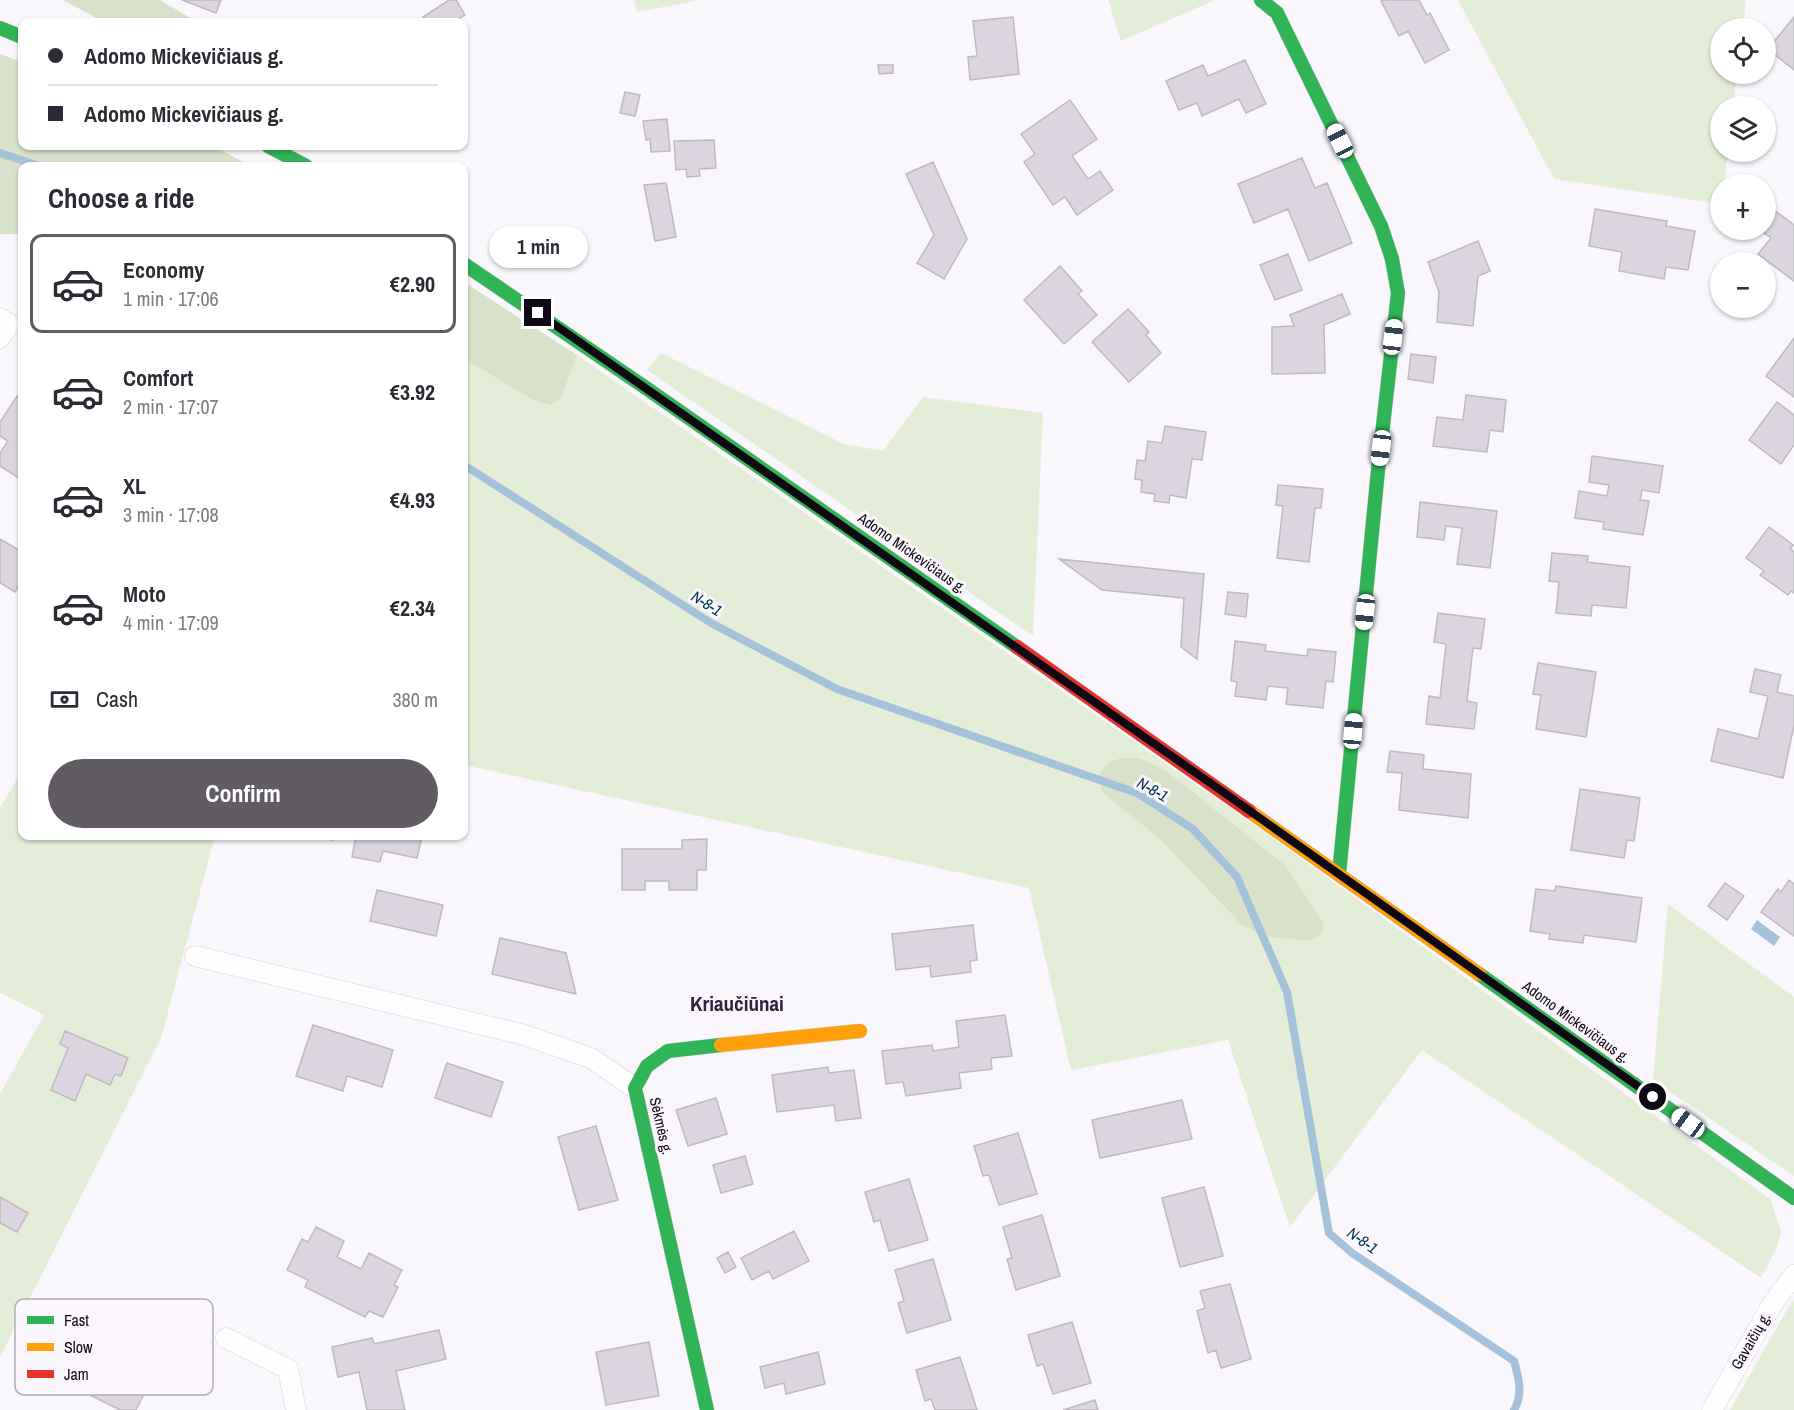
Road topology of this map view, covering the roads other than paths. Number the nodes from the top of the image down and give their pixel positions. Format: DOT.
graph roads {
  1 [pos="1261,0"];
  2 [pos="0,28"];
  3 [pos="18,35"];
  4 [pos="276,150"];
  5 [pos="298,162"];
  6 [pos="468,267"];
  7 [pos="0,318"];
  8 [pos="0,338"];
  9 [pos="1339,874"];
  10 [pos="195,956"];
  11 [pos="860,1031"];
  12 [pos="635,1088"];
  13 [pos="1794,1198"];
  14 [pos="1794,1275"];
  15 [pos="226,1338"];
  16 [pos="296,1410"];
  17 [pos="707,1410"];
  18 [pos="1712,1410"];
  1 -- 9 [label="main road"];
  2 -- 3 [label="main road"];
  4 -- 5 [label="main road"];
  6 -- 9 [label="main road, Adomo Mickevičiaus g."];
  7 -- 8 [label="street"];
  9 -- 13 [label="main road, Adomo Mickevičiaus g."];
  10 -- 12 [label="street"];
  11 -- 12 [label="main road, Sėkmės g."];
  12 -- 17 [label="main road, Sėkmės g."];
  14 -- 18 [label="street, Gavaičių g."];
  15 -- 16 [label="street"];
}
